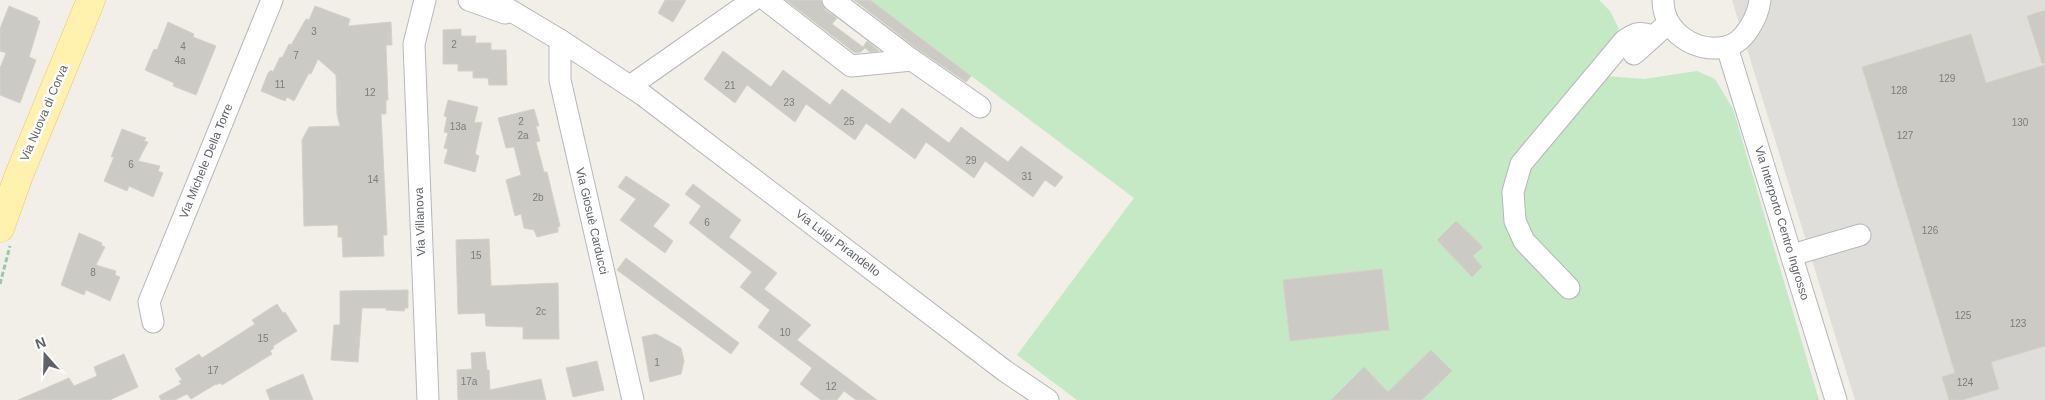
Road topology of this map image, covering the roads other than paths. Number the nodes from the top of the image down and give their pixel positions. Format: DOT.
graph roads {
  1 [pos="91,0"];
  2 [pos="272,0"];
  3 [pos="408,0"];
  4 [pos="425,0"];
  5 [pos="469,0"];
  6 [pos="493,0"];
  7 [pos="766,0"];
  8 [pos="833,0"];
  9 [pos="1663,0"];
  10 [pos="1760,0"];
  11 [pos="744,2"];
  12 [pos="526,21"];
  13 [pos="1661,29"];
  14 [pos="560,40"];
  15 [pos="414,44"];
  16 [pos="1727,47"];
  17 [pos="1634,54"];
  18 [pos="912,60"];
  19 [pos="630,86"];
  20 [pos="980,107"];
  21 [pos="0,228"];
  22 [pos="1860,235"];
  23 [pos="1792,255"];
  24 [pos="1569,288"];
  25 [pos="153,322"];
  26 [pos="428,400"];
  27 [pos="633,400"];
  28 [pos="1048,400"];
  29 [pos="1836,400"];
  1 -- 21 [label="main road, Via Nuova di Corva"];
  2 -- 25 [label="street, Via Michele Della Torre"];
  3 -- 15 [label="street, Via Villanova"];
  4 -- 15 [label="street, Via Villanova"];
  5 -- 12 [label="street, Via Luigi Pirandello"];
  6 -- 12 [label="street, Via Luigi Pirandello"];
  7 -- 18 [label="street"];
  8 -- 18 [label="street"];
  9 -- 13 [label="street"];
  10 -- 16 [label="street"];
  11 -- 19 [label="street"];
  12 -- 14 [label="street, Via Luigi Pirandello"];
  13 -- 16 [label="street"];
  13 -- 17 [label="street"];
  13 -- 24 [label="street"];
  14 -- 19 [label="street, Via Luigi Pirandello"];
  14 -- 27 [label="street, Via Giosuè Carducci"];
  15 -- 26 [label="street, Via Villanova"];
  16 -- 23 [label="street, Via Interporto Centro Ingrosso"];
  18 -- 20 [label="street"];
  19 -- 28 [label="street, Via Luigi Pirandello"];
  22 -- 23 [label="street"];
  23 -- 29 [label="street, Via Interporto Centro Ingrosso"];
}
